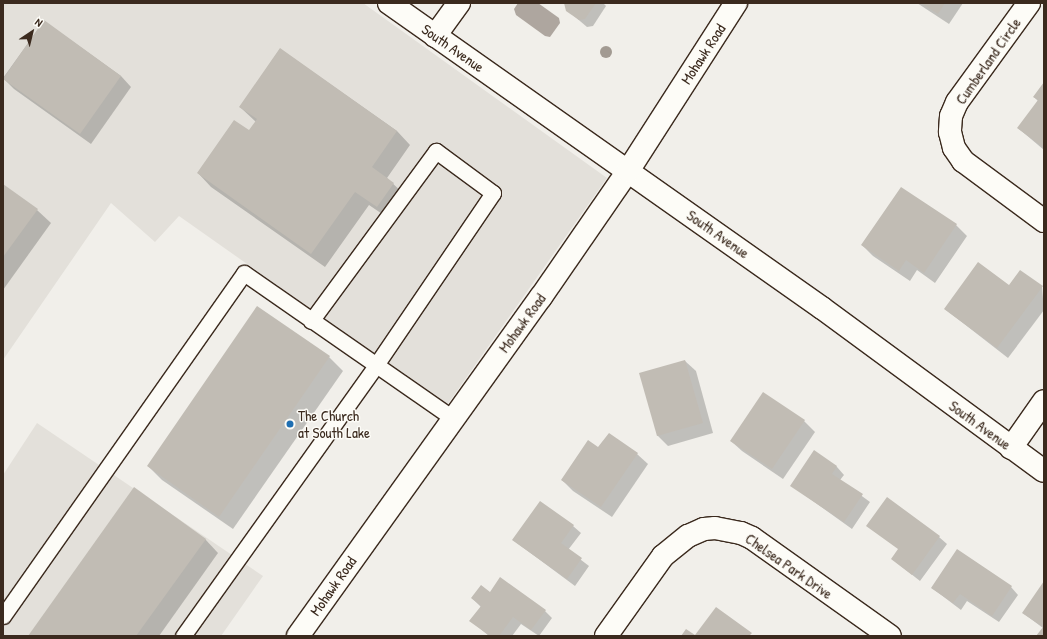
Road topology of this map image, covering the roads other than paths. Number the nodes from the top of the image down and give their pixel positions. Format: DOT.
graph roads {
  1 [pos="389,3"];
  2 [pos="458,3"];
  3 [pos="736,3"];
  4 [pos="1029,3"];
  5 [pos="435,36"];
  6 [pos="628,171"];
  7 [pos="1044,220"];
  8 [pos="311,321"];
  9 [pos="376,365"];
  10 [pos="1044,401"];
  11 [pos="453,418"];
  12 [pos="1011,448"];
  13 [pos="1044,471"];
  14 [pos="3,616"];
  15 [pos="183,636"];
  16 [pos="298,636"];
  17 [pos="606,636"];
  18 [pos="890,636"];
  1 -- 5 [label="street, South Avenue"];
  2 -- 5 [label="street"];
  3 -- 6 [label="street, Mohawk Road"];
  4 -- 7 [label="street, Cumberland Circle"];
  5 -- 6 [label="street, South Avenue"];
  6 -- 11 [label="street, Mohawk Road"];
  6 -- 12 [label="street, South Avenue"];
  8 -- 9 [label="lane"];
  8 -- 9 [label="lane"];
  8 -- 14 [label="lane"];
  9 -- 11 [label="lane"];
  9 -- 15 [label="lane"];
  10 -- 12 [label="street"];
  11 -- 16 [label="street, Mohawk Road"];
  12 -- 13 [label="street, South Avenue"];
  17 -- 18 [label="street, Chelsea Park Drive"];
}
